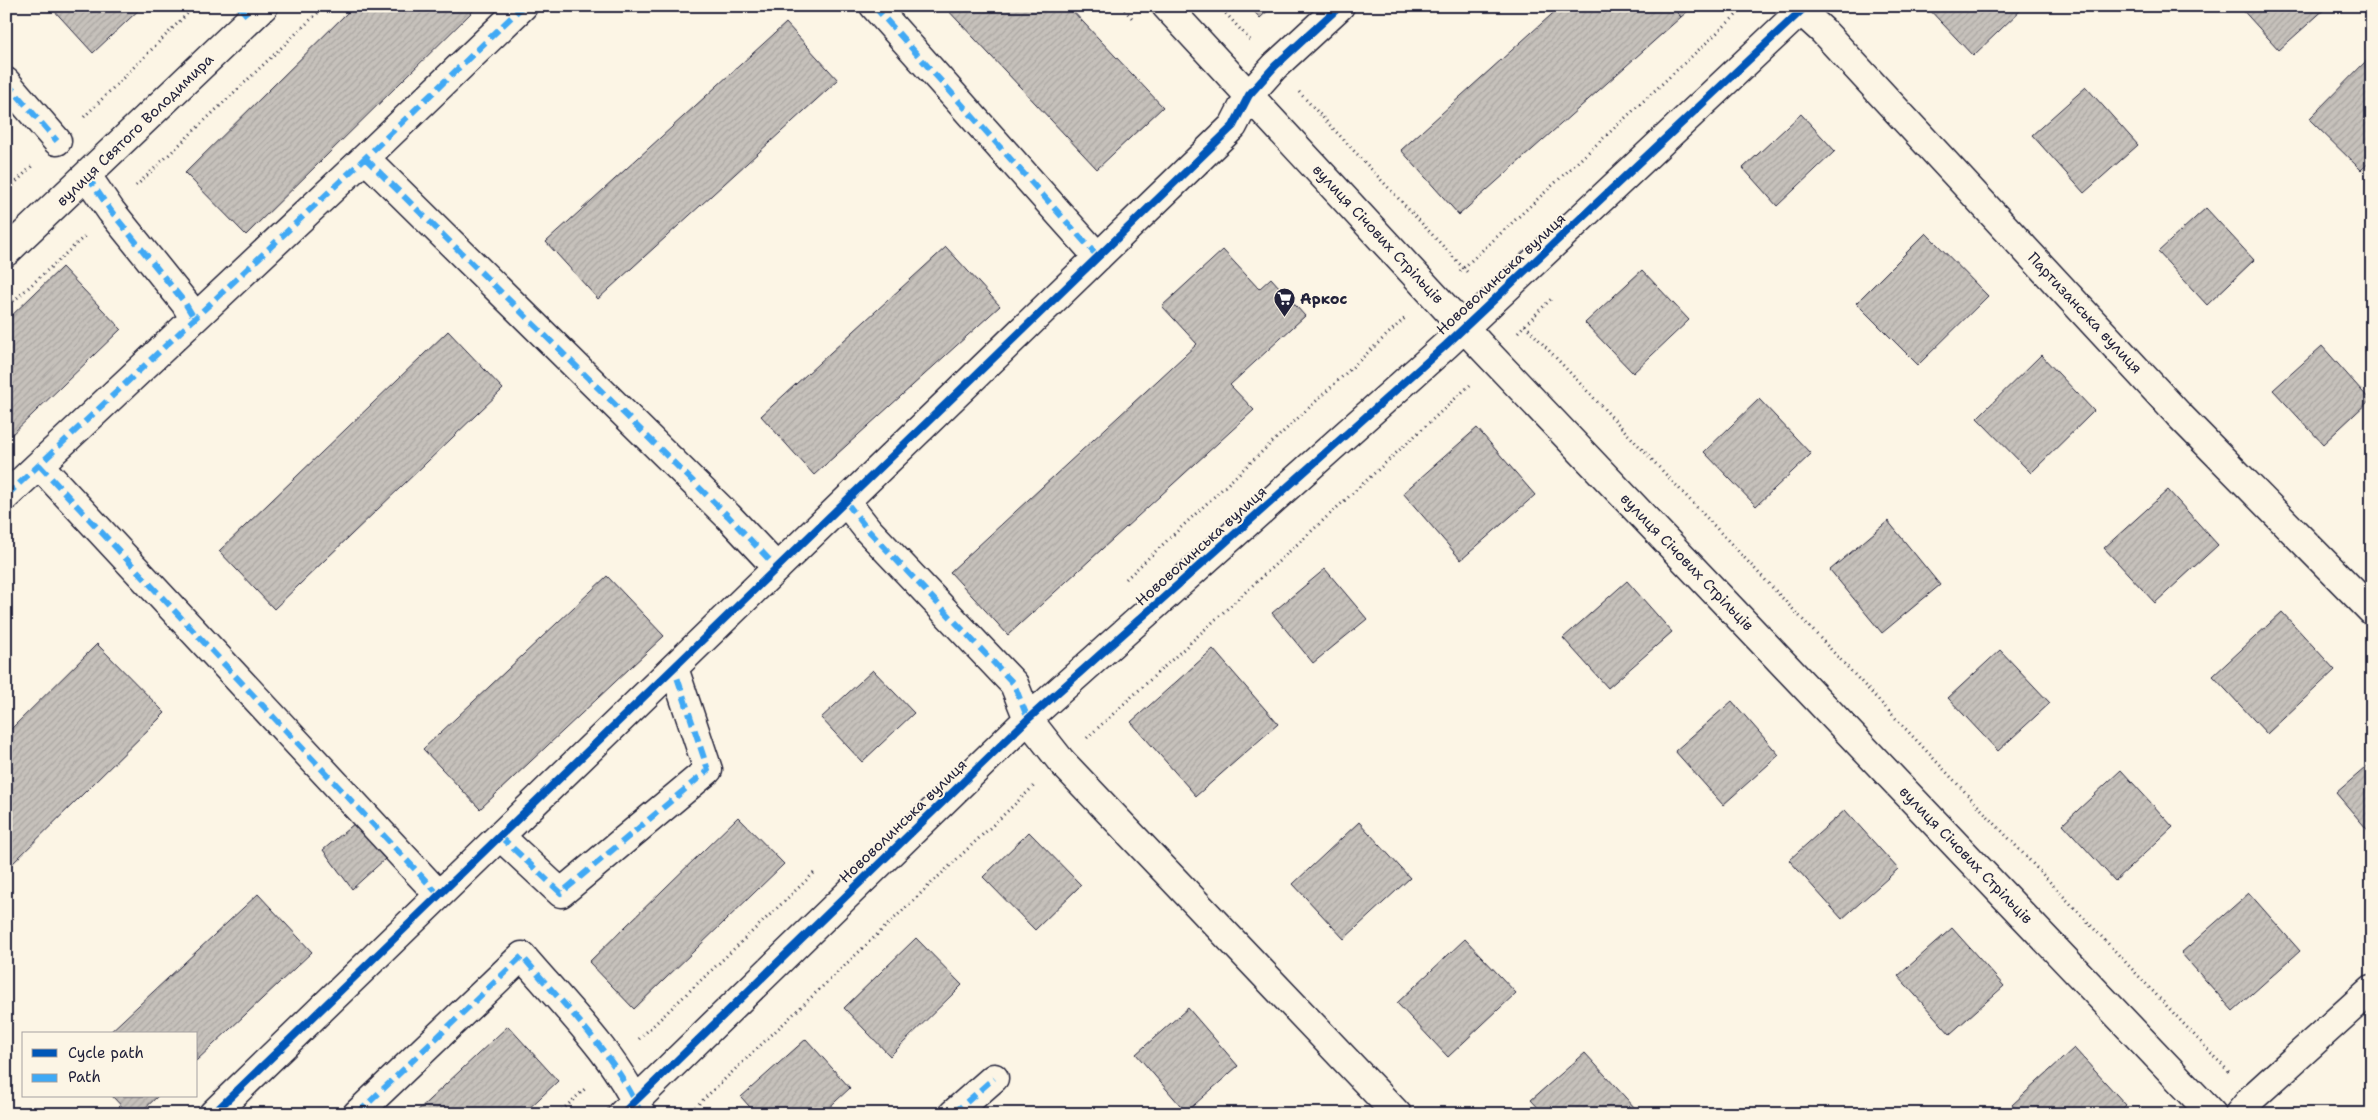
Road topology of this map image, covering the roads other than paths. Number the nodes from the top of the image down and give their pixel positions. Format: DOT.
graph roads {
  1 [pos="523,6"];
  2 [pos="874,6"];
  3 [pos="1166,6"];
  4 [pos="1340,6"];
  5 [pos="1804,8"];
  6 [pos="251,11"];
  7 [pos="6,82"];
  8 [pos="1249,95"];
  9 [pos="56,141"];
  10 [pos="365,158"];
  11 [pos="87,176"];
  12 [pos="6,252"];
  13 [pos="1098,257"];
  14 [pos="194,318"];
  15 [pos="1464,326"];
  16 [pos="39,464"];
  17 [pos="6,496"];
  18 [pos="846,502"];
  19 [pos="776,568"];
  20 [pos="2372,612"];
  21 [pos="674,668"];
  22 [pos="1028,719"];
  23 [pos="501,835"];
  24 [pos="439,895"];
  25 [pos="2372,989"];
  26 [pos="994,1078"];
  27 [pos="2246,1105"];
  28 [pos="633,1109"];
  29 [pos="213,1114"];
  30 [pos="358,1114"];
  31 [pos="953,1114"];
  32 [pos="1397,1114"];
  33 [pos="2212,1114"];
  1 -- 10 [label="street"];
  2 -- 13 [label="street"];
  3 -- 8 [label="street, вулиця Січових Стрільців"];
  4 -- 8 [label="street"];
  5 -- 15 [label="street, Нововолинська вулиця"];
  5 -- 20 [label="street, Партизанська вулиця"];
  6 -- 11 [label="street, вулиця Святого Володимира"];
  7 -- 9 [label="street"];
  8 -- 13 [label="street"];
  8 -- 15 [label="street, вулиця Січових Стрільців"];
  10 -- 14 [label="street"];
  10 -- 19 [label="street"];
  11 -- 12 [label="street, вулиця Святого Володимира"];
  11 -- 14 [label="street"];
  13 -- 18 [label="street"];
  14 -- 16 [label="street"];
  15 -- 22 [label="street, Нововолинська вулиця"];
  15 -- 33 [label="street, вулиця Січових Стрільців"];
  16 -- 17 [label="street"];
  16 -- 24 [label="street"];
  18 -- 19 [label="street"];
  18 -- 22 [label="street"];
  19 -- 21 [label="street"];
  21 -- 23 [label="street"];
  21 -- 23 [label="street"];
  22 -- 28 [label="street, Нововолинська вулиця"];
  22 -- 32 [label="street"];
  23 -- 24 [label="street"];
  24 -- 29 [label="street"];
  25 -- 27 [label="street"];
  26 -- 31 [label="street"];
  28 -- 30 [label="street"];
}
